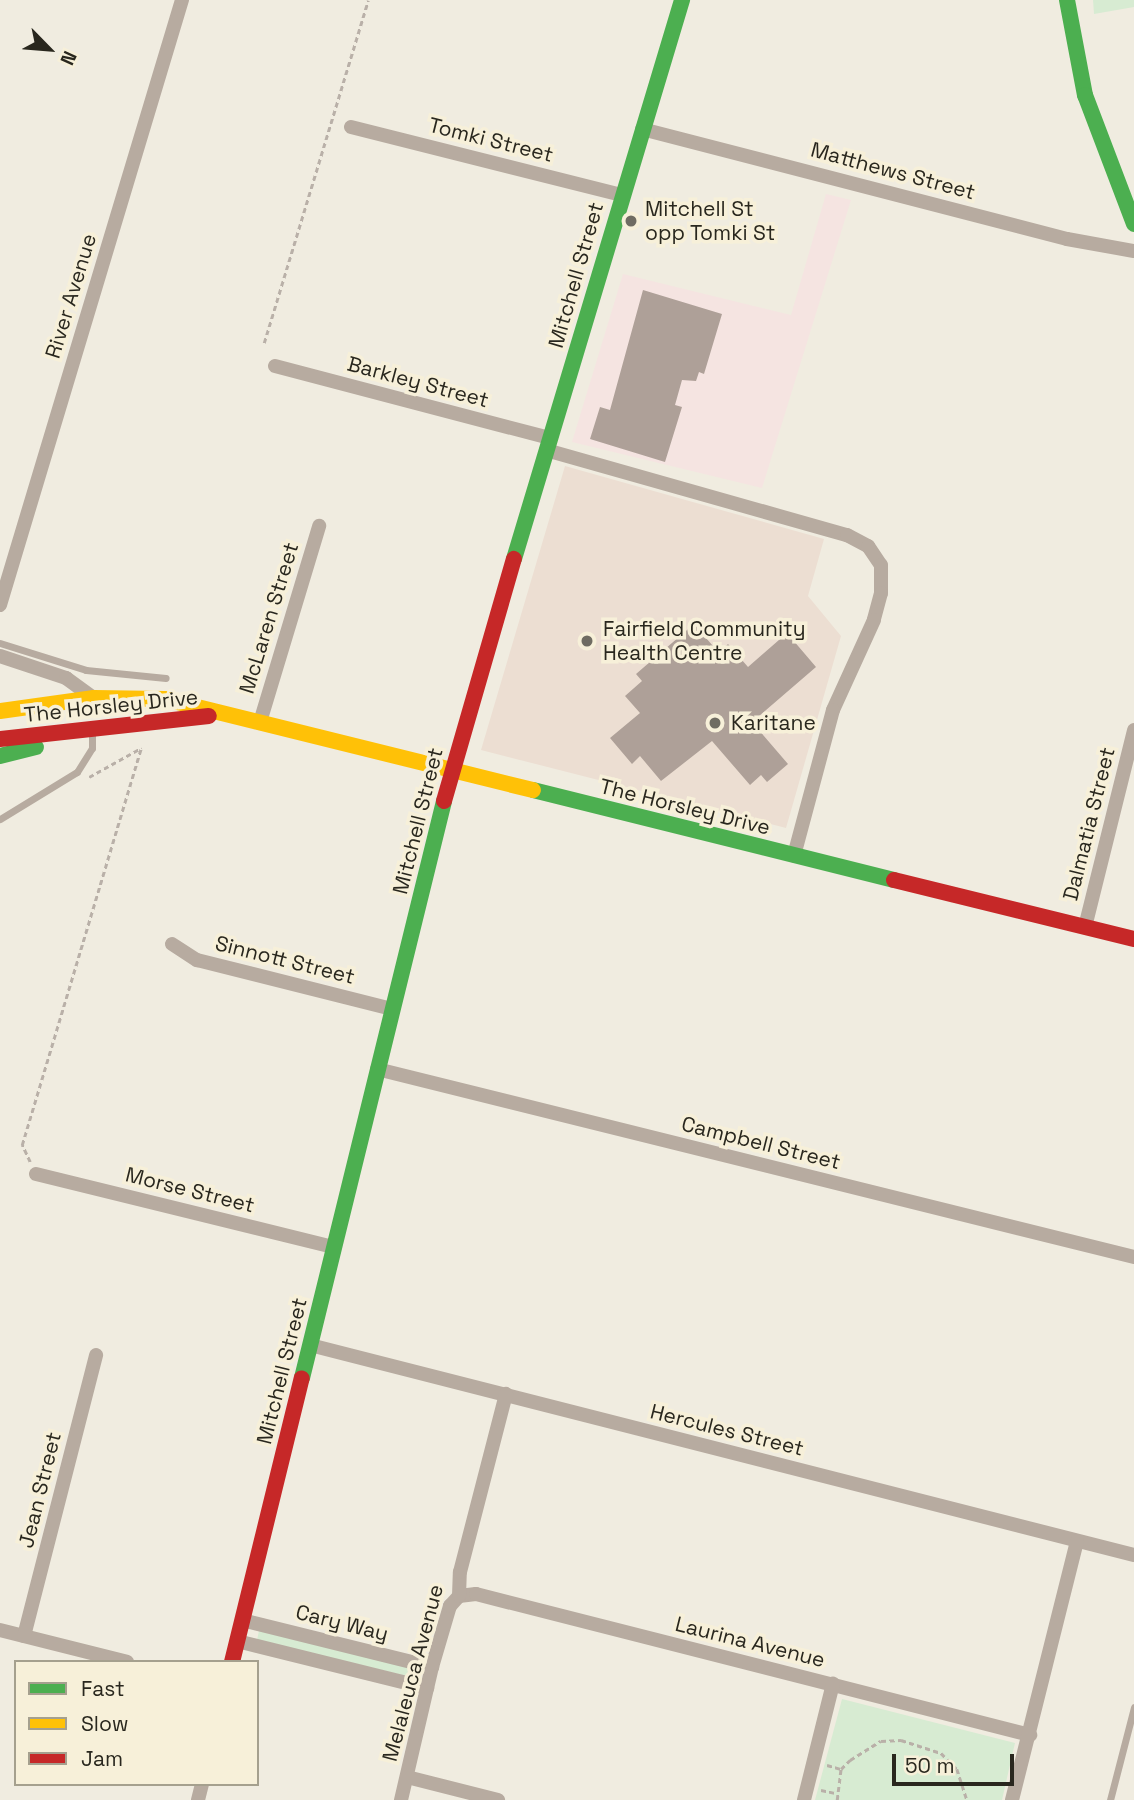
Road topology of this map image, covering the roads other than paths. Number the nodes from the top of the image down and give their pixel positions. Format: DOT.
graph roads {
  1 [pos="183,0"];
  2 [pos="681,0"];
  3 [pos="1067,0"];
  4 [pos="351,127"];
  5 [pos="642,129"];
  6 [pos="622,195"];
  7 [pos="1134,224"];
  8 [pos="1134,251"];
  9 [pos="275,366"];
  10 [pos="548,444"];
  11 [pos="319,526"];
  12 [pos="0,605"];
  13 [pos="0,643"];
  14 [pos="0,656"];
  15 [pos="166,678"];
  16 [pos="94,698"];
  17 [pos="0,711"];
  18 [pos="226,714"];
  19 [pos="260,722"];
  20 [pos="92,727"];
  21 [pos="70,730"];
  22 [pos="1134,730"];
  23 [pos="0,739"];
  24 [pos="0,756"];
  25 [pos="452,770"];
  26 [pos="0,818"];
  27 [pos="794,856"];
  28 [pos="1085,927"];
  29 [pos="1134,939"];
  30 [pos="172,944"];
  31 [pos="392,1009"];
  32 [pos="377,1069"];
  33 [pos="36,1174"];
  34 [pos="334,1247"];
  35 [pos="1134,1257"];
  36 [pos="310,1345"];
  37 [pos="96,1355"];
  38 [pos="506,1394"];
  39 [pos="1077,1541"];
  40 [pos="1134,1555"];
  41 [pos="459,1596"];
  42 [pos="242,1620"];
  43 [pos="0,1630"];
  44 [pos="24,1636"];
  45 [pos="237,1641"];
  46 [pos="119,1660"];
  47 [pos="232,1660"];
  48 [pos="432,1667"];
  49 [pos="833,1684"];
  50 [pos="427,1688"];
  51 [pos="1134,1707"];
  52 [pos="1030,1735"];
  53 [pos="407,1777"];
  54 [pos="401,1800"];
  55 [pos="498,1800"];
  56 [pos="804,1800"];
  57 [pos="1012,1800"];
  58 [pos="1110,1800"];
  1 -- 12 [label="street, River Avenue"];
  2 -- 5 [label="street, Mitchell Street"];
  3 -- 7 [label="street"];
  4 -- 6 [label="street, Tomki Street"];
  5 -- 6 [label="street, Mitchell Street"];
  5 -- 8 [label="street, Matthews Street"];
  6 -- 10 [label="street, Mitchell Street"];
  9 -- 10 [label="street, Barkley Street"];
  10 -- 25 [label="street, Mitchell Street"];
  10 -- 27 [label="street, Barkley Street"];
  11 -- 19 [label="street, McLaren Street"];
  13 -- 15 [label="lane"];
  14 -- 16 [label="street"];
  16 -- 17 [label="street, The Horsley Drive"];
  16 -- 18 [label="street, The Horsley Drive"];
  18 -- 19 [label="street, The Horsley Drive"];
  18 -- 20 [label="street, The Horsley Drive"];
  19 -- 25 [label="street, The Horsley Drive"];
  20 -- 21 [label="street, The Horsley Drive"];
  20 -- 26 [label="lane"];
  21 -- 23 [label="street, The Horsley Drive"];
  21 -- 24 [label="street"];
  22 -- 28 [label="street, Dalmatia Street"];
  25 -- 27 [label="street, The Horsley Drive"];
  25 -- 31 [label="street, Mitchell Street"];
  27 -- 28 [label="street, The Horsley Drive"];
  28 -- 29 [label="street, The Horsley Drive"];
  30 -- 31 [label="street, Sinnott Street"];
  31 -- 32 [label="street, Mitchell Street"];
  32 -- 34 [label="street, Mitchell Street"];
  32 -- 35 [label="street, Campbell Street"];
  33 -- 34 [label="street, Morse Street"];
  34 -- 36 [label="street, Mitchell Street"];
  36 -- 38 [label="street, Hercules Street"];
  36 -- 42 [label="street, Mitchell Street"];
  37 -- 44 [label="street, Jean Street"];
  38 -- 39 [label="street, Hercules Street"];
  38 -- 41 [label="street, Melaleuca Avenue"];
  39 -- 40 [label="street, Hercules Street"];
  39 -- 52 [label="street"];
  41 -- 48 [label="street, Melaleuca Avenue"];
  41 -- 49 [label="street, Laurina Avenue"];
  42 -- 45 [label="street, Mitchell Street"];
  42 -- 48 [label="street, Cary Way"];
  43 -- 44 [label="street"];
  44 -- 46 [label="street"];
  45 -- 47 [label="street, Mitchell Street"];
  45 -- 50 [label="street, Cary Way"];
  48 -- 50 [label="street, Melaleuca Avenue"];
  49 -- 52 [label="street, Laurina Avenue"];
  49 -- 56 [label="street"];
  50 -- 53 [label="street, Melaleuca Avenue"];
  51 -- 58 [label="lane"];
  52 -- 57 [label="street"];
  53 -- 54 [label="street, Melaleuca Avenue"];
  53 -- 55 [label="street"];
}
